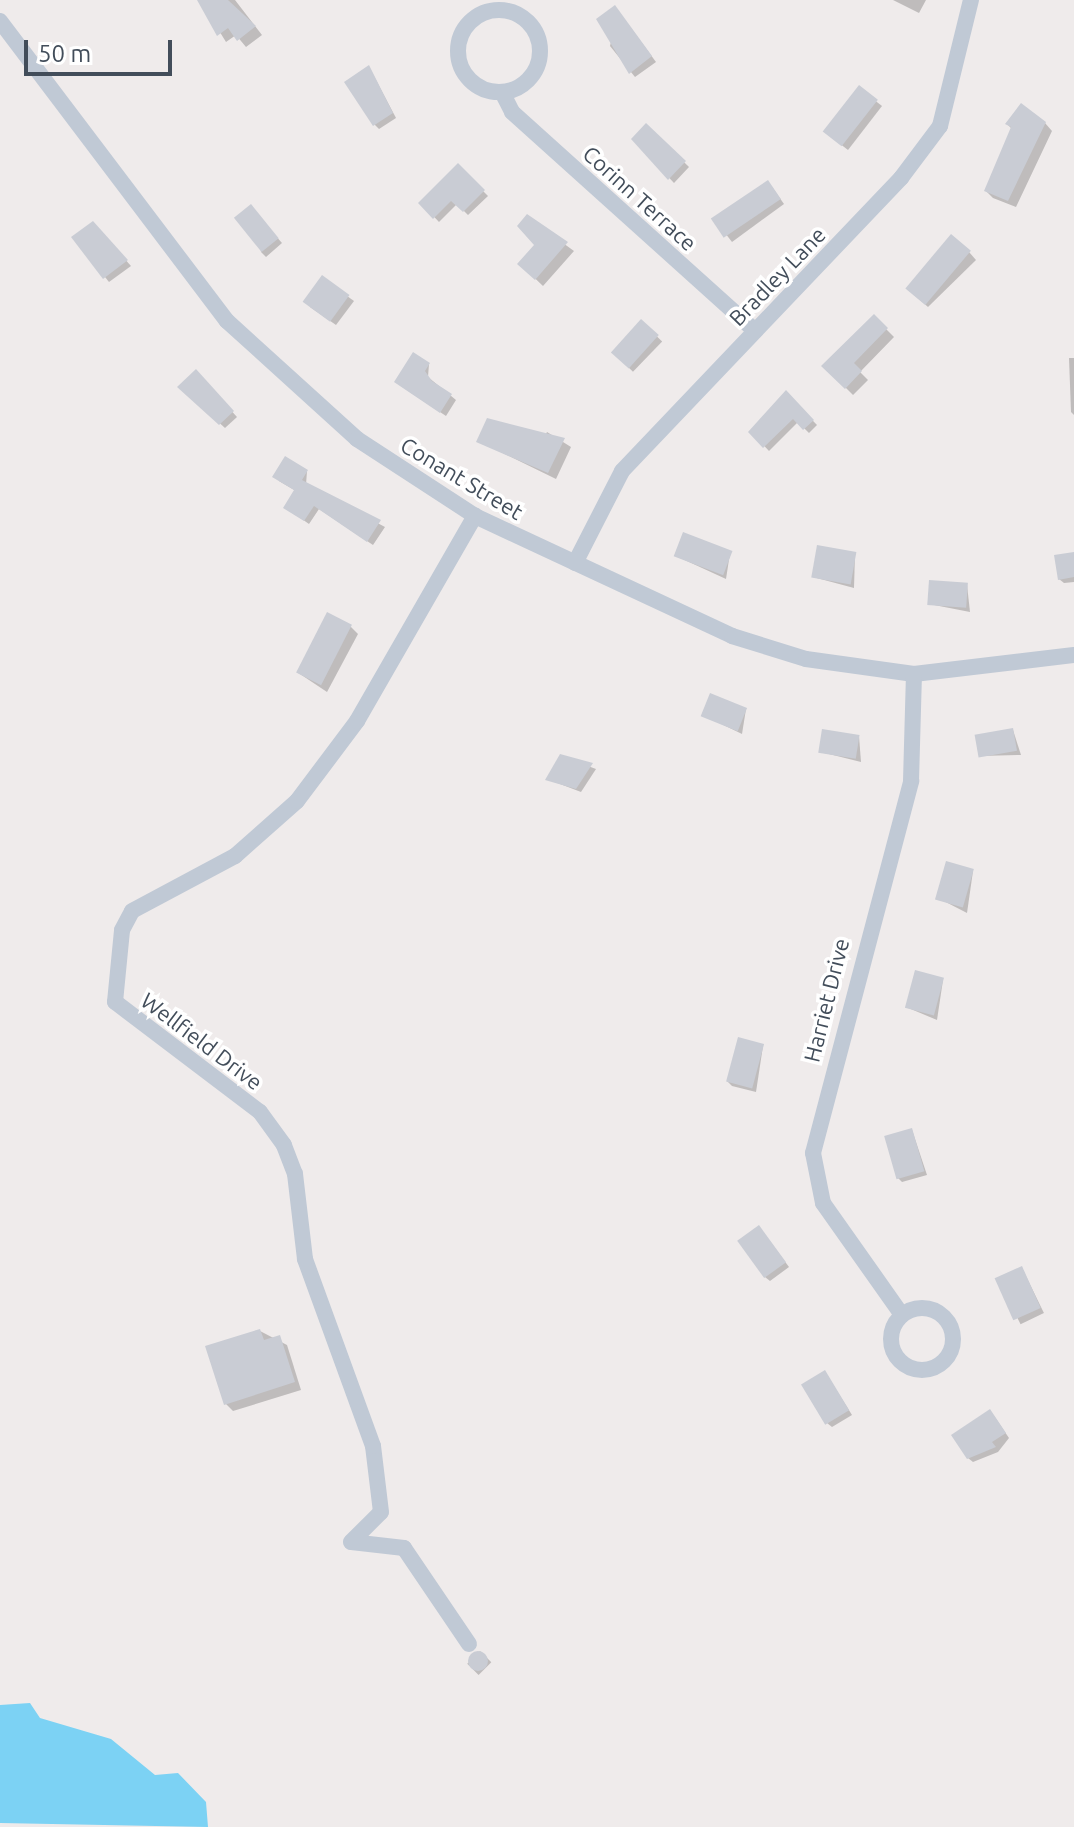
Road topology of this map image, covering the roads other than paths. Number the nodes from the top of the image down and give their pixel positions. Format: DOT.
graph roads {
  1 [pos="971,0"];
  2 [pos="0,21"];
  3 [pos="502,92"];
  4 [pos="755,331"];
  5 [pos="475,516"];
  6 [pos="575,563"];
  7 [pos="1074,655"];
  8 [pos="914,674"];
  9 [pos="902,1315"];
  10 [pos="469,1644"];
  1 -- 4 [label="street, Bradley Lane"];
  2 -- 5 [label="street, Conant Street"];
  3 -- 3 [label="street, Corinn Terrace"];
  3 -- 4 [label="street, Corinn Terrace"];
  4 -- 6 [label="street, Bradley Lane"];
  5 -- 6 [label="street, Conant Street"];
  5 -- 10 [label="street, Wellfield Drive"];
  6 -- 8 [label="street, Conant Street"];
  7 -- 8 [label="street, Conant Street"];
  8 -- 9 [label="street, Harriet Drive"];
}
